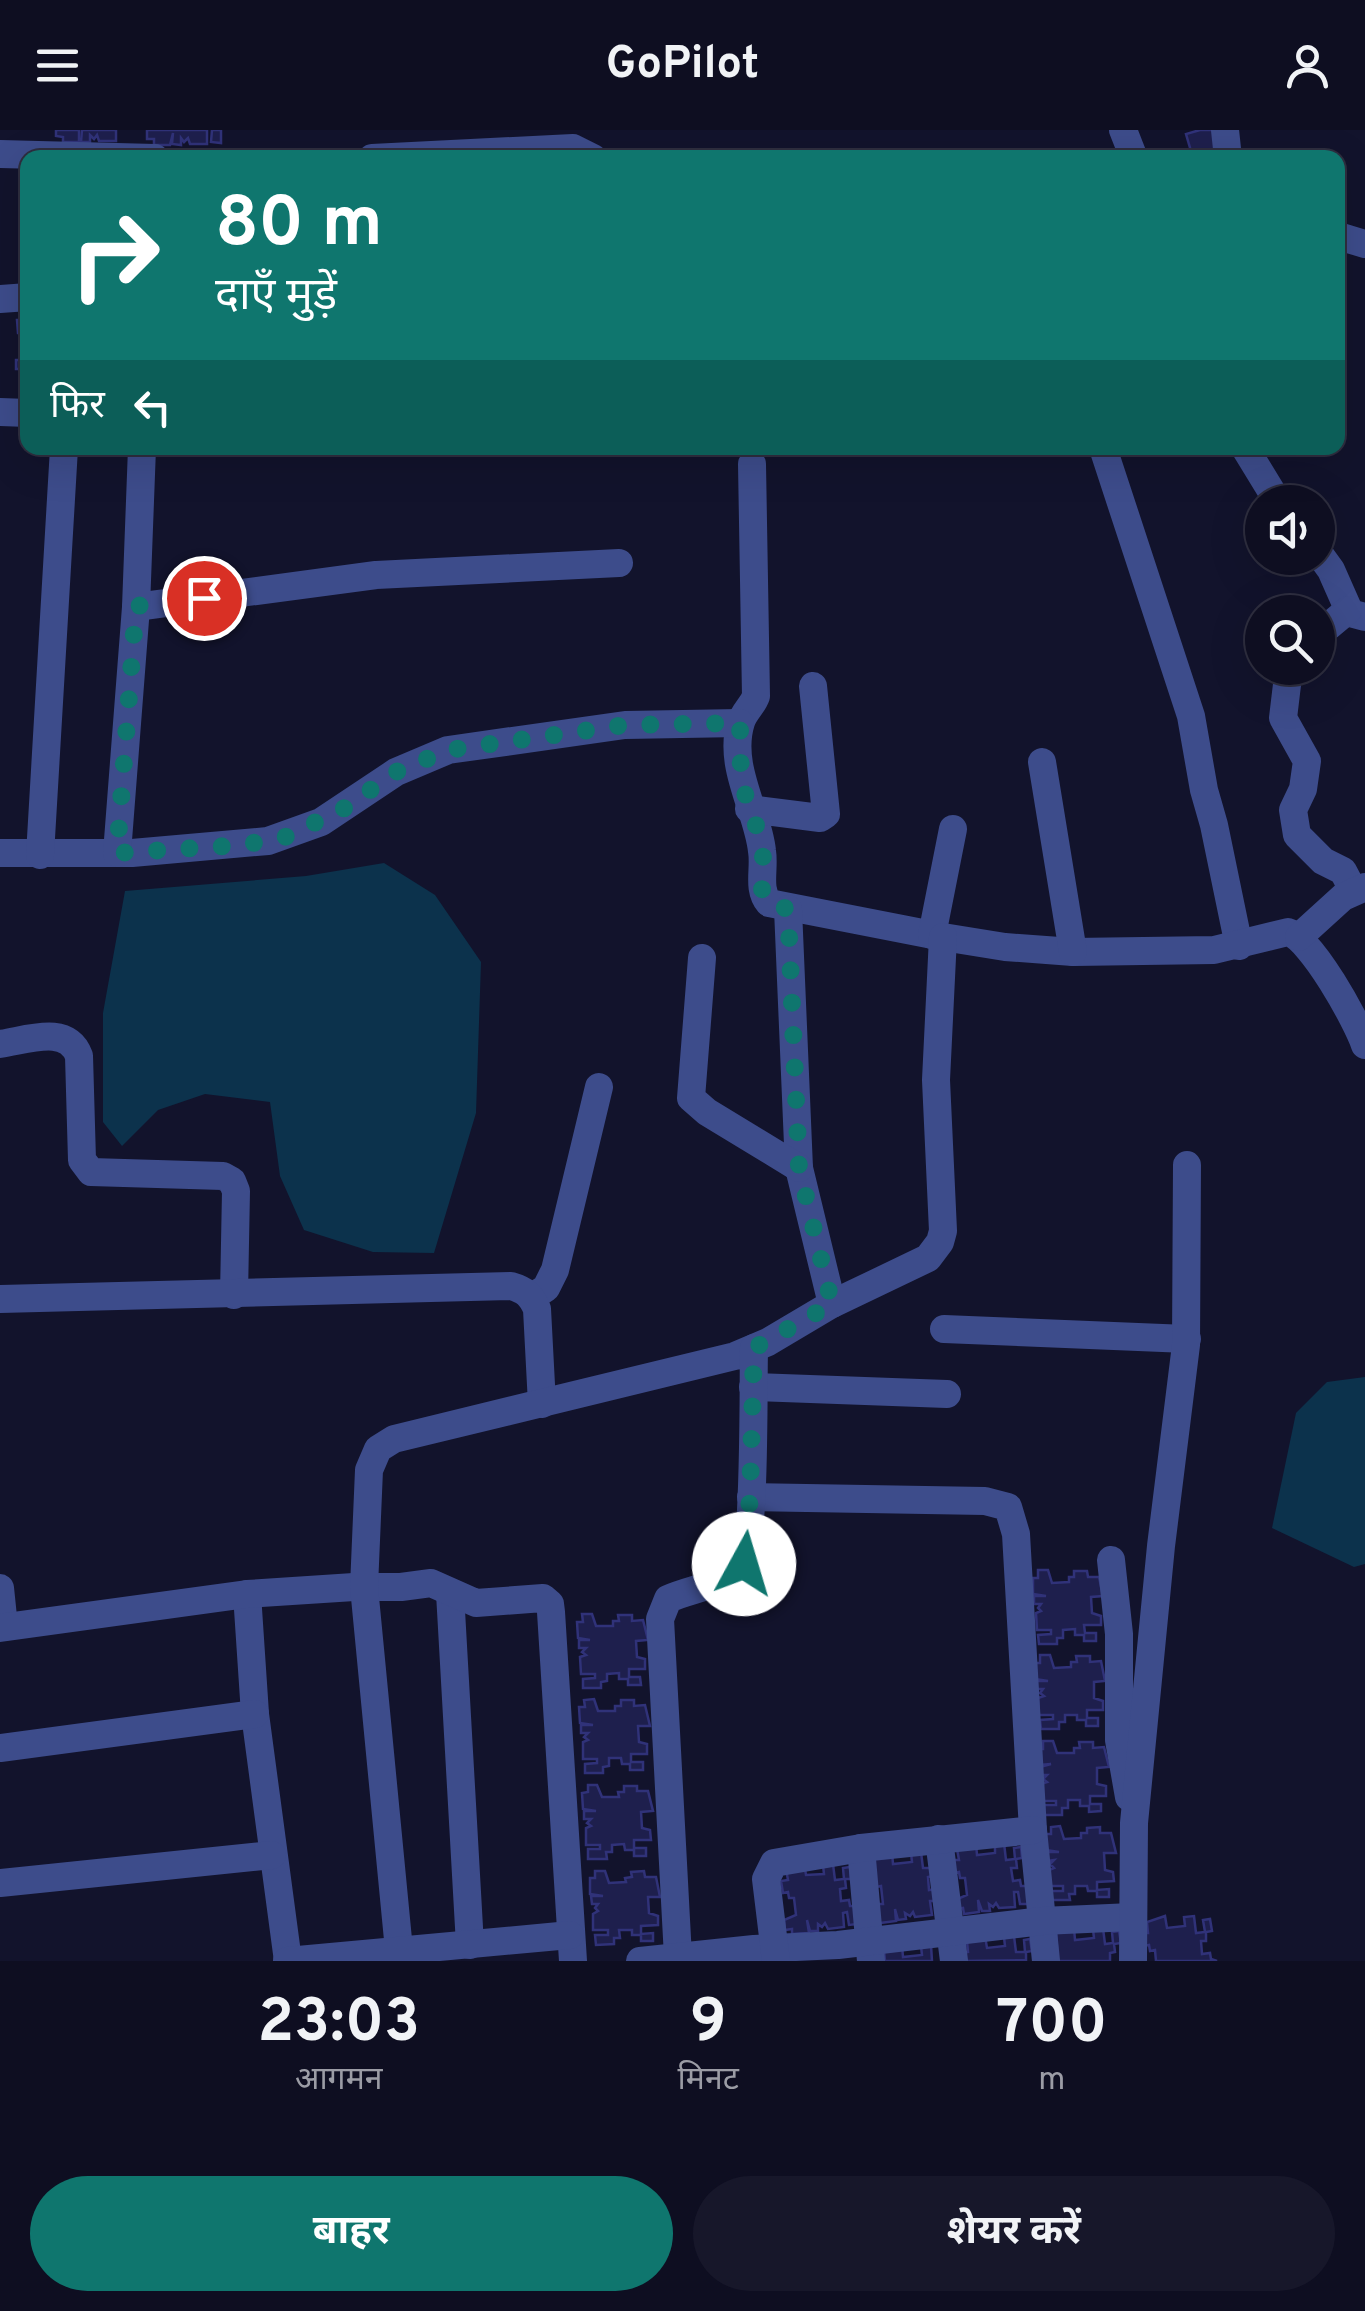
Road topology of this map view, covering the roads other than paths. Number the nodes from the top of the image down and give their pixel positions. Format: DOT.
graph roads {
  1 [pos="539,150"];
  2 [pos="577,150"];
  3 [pos="64,455"];
  4 [pos="142,455"];
  5 [pos="1105,455"];
  6 [pos="1248,455"];
  7 [pos="752,464"];
  8 [pos="1267,485"];
  9 [pos="619,563"];
  10 [pos="1335,575"];
  11 [pos="136,606"];
  12 [pos="1356,614"];
  13 [pos="1287,685"];
  14 [pos="813,686"];
  15 [pos="740,723"];
  16 [pos="1042,762"];
  17 [pos="750,809"];
  18 [pos="953,829"];
  19 [pos="0,853"];
  20 [pos="117,853"];
  21 [pos="40,855"];
  22 [pos="1359,888"];
  23 [pos="788,909"];
  24 [pos="938,936"];
  25 [pos="1299,937"];
  26 [pos="1239,946"];
  27 [pos="1073,952"];
  28 [pos="702,958"];
  29 [pos="0,1044"];
  30 [pos="1365,1045"];
  31 [pos="600,1087"];
  32 [pos="1187,1165"];
  33 [pos="799,1168"];
  34 [pos="234,1295"];
  35 [pos="0,1298"];
  36 [pos="532,1298"];
  37 [pos="832,1304"];
  38 [pos="944,1330"];
  39 [pos="1186,1339"];
  40 [pos="754,1348"];
  41 [pos="753,1387"];
  42 [pos="947,1394"];
  43 [pos="542,1404"];
  44 [pos="750,1497"];
  45 [pos="1111,1560"];
  46 [pos="0,1588"];
  47 [pos="364,1588"];
  48 [pos="450,1593"];
  49 [pos="247,1594"];
  50 [pos="2,1628"];
  51 [pos="255,1714"];
  52 [pos="0,1748"];
  53 [pos="1134,1823"];
  54 [pos="1034,1830"];
  55 [pos="939,1839"];
  56 [pos="861,1848"];
  57 [pos="272,1855"];
  58 [pos="0,1883"];
  59 [pos="1132,1917"];
  60 [pos="1042,1920"];
  61 [pos="951,1931"];
  62 [pos="470,1945"];
  63 [pos="572,1948"];
  64 [pos="399,1950"];
  65 [pos="869,1950"];
  66 [pos="775,1955"];
  67 [pos="678,1958"];
  68 [pos="287,1961"];
  69 [pos="640,1961"];
  70 [pos="954,1961"];
  71 [pos="1046,1961"];
  72 [pos="1132,1961"];
  1 -- 2 [label="street"];
  3 -- 21 [label="street"];
  4 -- 11 [label="street"];
  5 -- 26 [label="street"];
  6 -- 8 [label="street"];
  7 -- 15 [label="street"];
  9 -- 11 [label="street"];
  10 -- 12 [label="street"];
  11 -- 20 [label="street"];
  13 -- 22 [label="street"];
  14 -- 17 [label="street"];
  15 -- 17 [label="street"];
  15 -- 20 [label="street"];
  16 -- 27 [label="street"];
  17 -- 23 [label="street"];
  18 -- 24 [label="street"];
  19 -- 21 [label="street"];
  20 -- 21 [label="street"];
  22 -- 25 [label="street"];
  23 -- 24 [label="street"];
  23 -- 33 [label="street"];
  24 -- 27 [label="street"];
  24 -- 37 [label="street"];
  25 -- 26 [label="street"];
  25 -- 30 [label="street"];
  26 -- 27 [label="street"];
  28 -- 33 [label="street"];
  29 -- 34 [label="street"];
  31 -- 36 [label="street"];
  32 -- 39 [label="street"];
  33 -- 37 [label="street"];
  34 -- 35 [label="street"];
  34 -- 36 [label="street"];
  36 -- 43 [label="street"];
  37 -- 40 [label="street"];
  38 -- 39 [label="street"];
  39 -- 53 [label="street"];
  40 -- 41 [label="street"];
  40 -- 43 [label="street"];
  41 -- 42 [label="street"];
  41 -- 44 [label="street"];
  43 -- 47 [label="street"];
  44 -- 54 [label="street"];
  44 -- 67 [label="street"];
  45 -- 53 [label="street"];
  46 -- 50 [label="street"];
  47 -- 48 [label="street"];
  47 -- 49 [label="street"];
  47 -- 64 [label="street"];
  48 -- 62 [label="street"];
  48 -- 63 [label="street"];
  49 -- 50 [label="street"];
  49 -- 51 [label="street"];
  51 -- 52 [label="street"];
  51 -- 57 [label="street"];
  53 -- 59 [label="street"];
  54 -- 55 [label="street"];
  54 -- 60 [label="street"];
  55 -- 56 [label="street"];
  55 -- 61 [label="street"];
  56 -- 65 [label="street"];
  56 -- 66 [label="street"];
  57 -- 58 [label="street"];
  57 -- 68 [label="street"];
  59 -- 60 [label="street"];
  59 -- 72 [label="street"];
  60 -- 61 [label="street"];
  60 -- 71 [label="street"];
  61 -- 65 [label="street"];
  61 -- 70 [label="street"];
  62 -- 63 [label="street"];
  62 -- 64 [label="street"];
  64 -- 68 [label="street"];
  65 -- 66 [label="street"];
  66 -- 67 [label="street"];
  67 -- 69 [label="street"];
}
